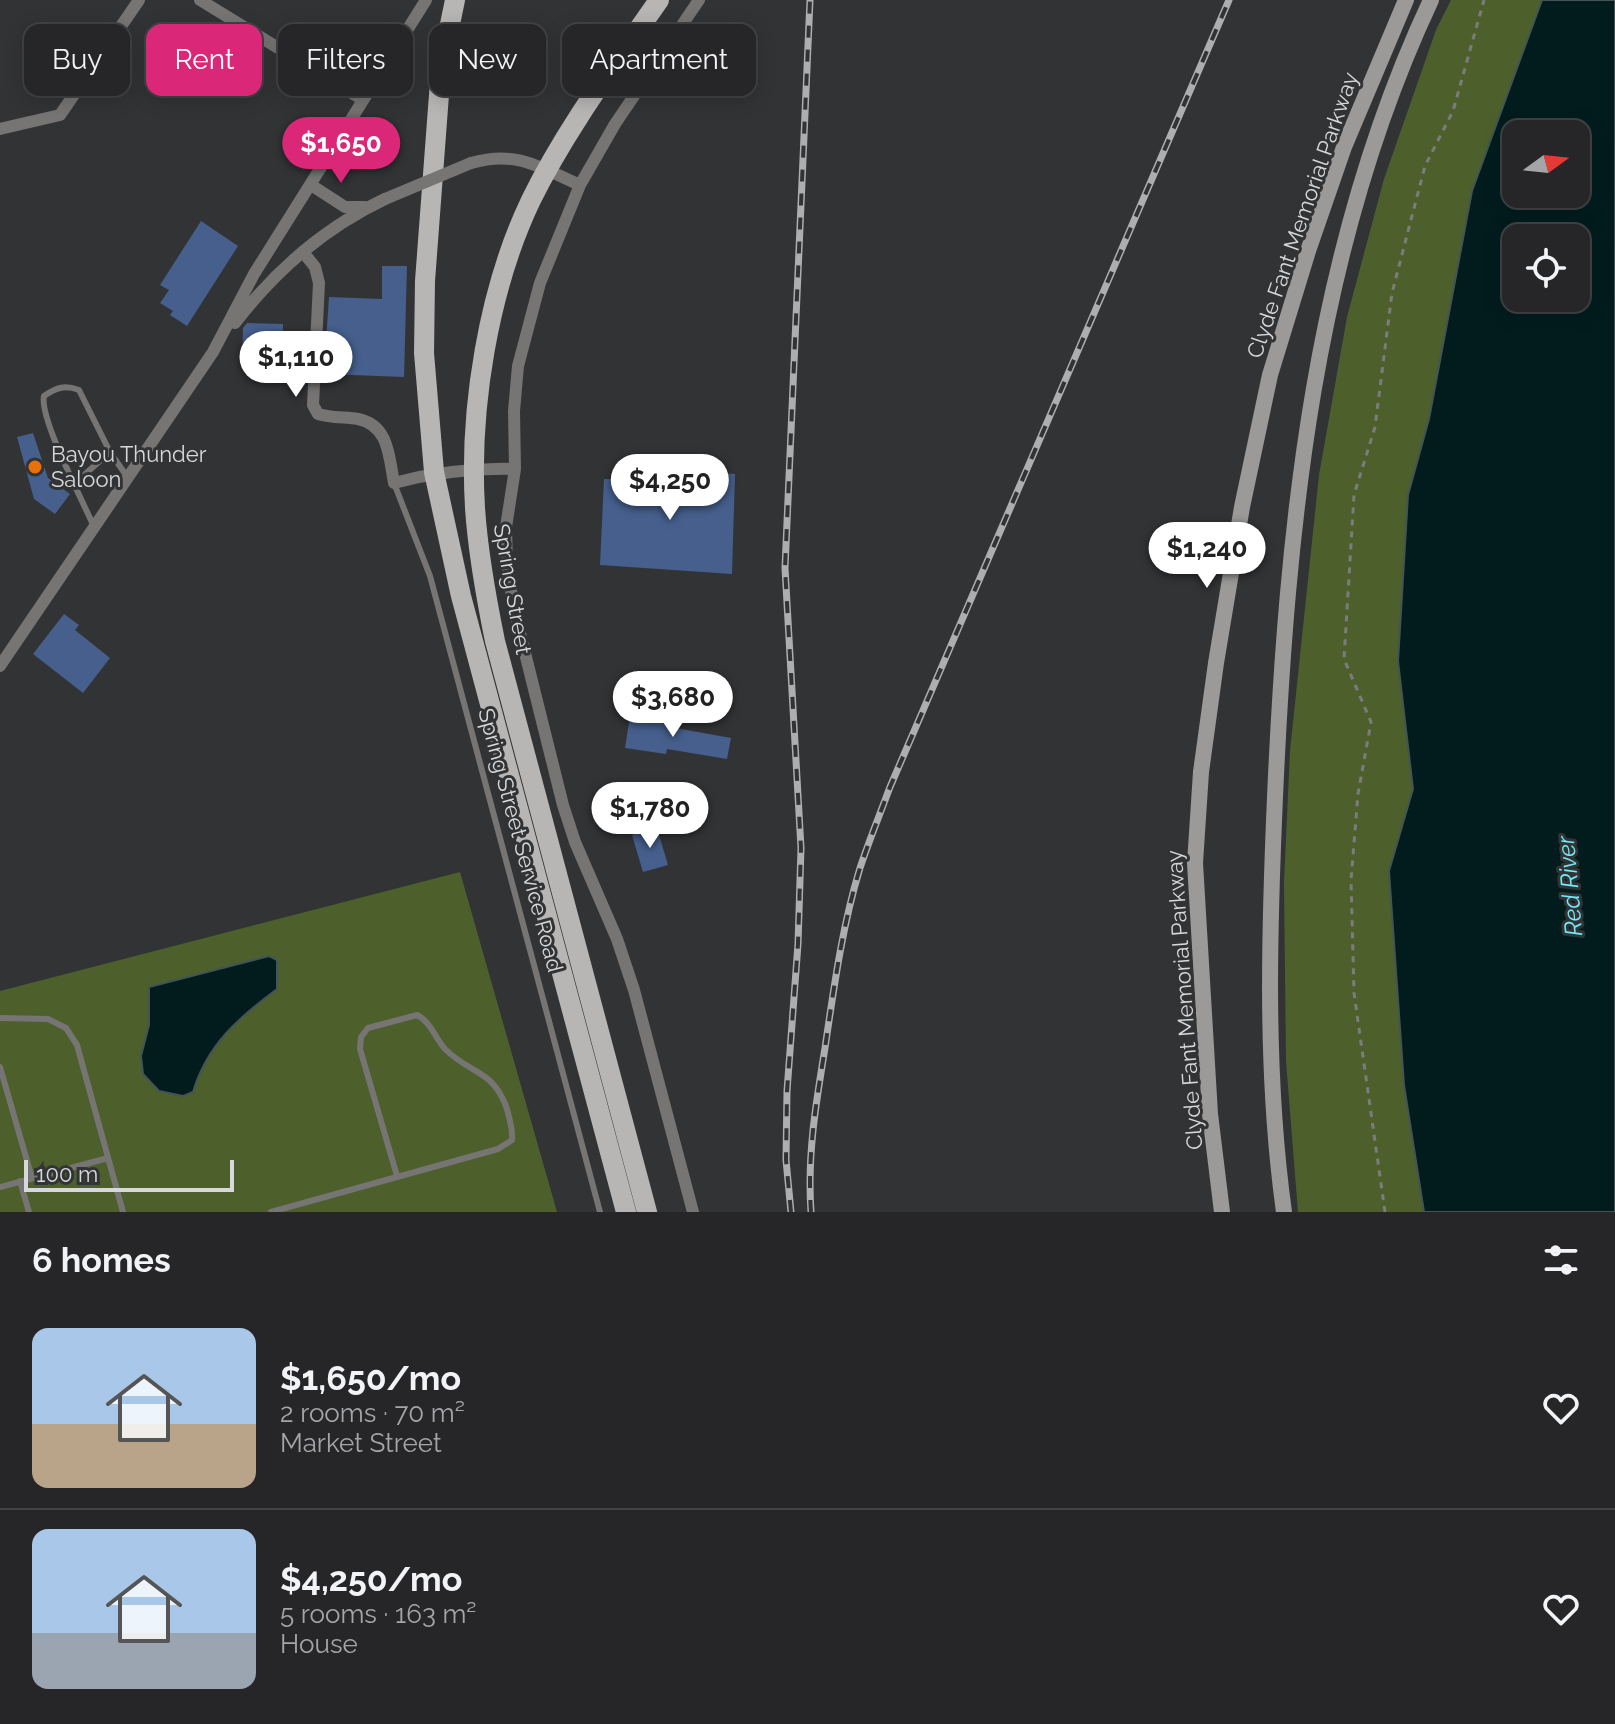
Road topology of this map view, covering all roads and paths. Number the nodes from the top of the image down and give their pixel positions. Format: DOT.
graph roads {
  1 [pos="139,0"];
  2 [pos="200,0"];
  3 [pos="426,0"];
  4 [pos="455,0"];
  5 [pos="659,0"];
  6 [pos="699,0"];
  7 [pos="1406,0"];
  8 [pos="1431,0"];
  9 [pos="1484,0"];
  10 [pos="363,100"];
  11 [pos="0,129"];
  12 [pos="548,171"];
  13 [pos="311,185"];
  14 [pos="580,185"];
  15 [pos="369,206"];
  16 [pos="303,252"];
  17 [pos="213,352"];
  18 [pos="110,452"];
  19 [pos="475,468"];
  20 [pos="515,469"];
  21 [pos="434,472"];
  22 [pos="128,478"];
  23 [pos="75,483"];
  24 [pos="394,483"];
  25 [pos="94,527"];
  26 [pos="0,666"];
  27 [pos="0,1018"];
  28 [pos="0,1067"];
  29 [pos="108,1158"];
  30 [pos="397,1176"];
  31 [pos="32,1178"];
  32 [pos="20,1181"];
  33 [pos="0,1187"];
  34 [pos="29,1212"];
  35 [pos="123,1212"];
  36 [pos="271,1212"];
  37 [pos="600,1212"];
  38 [pos="626,1212"];
  39 [pos="647,1212"];
  40 [pos="693,1212"];
  41 [pos="1222,1212"];
  42 [pos="1284,1212"];
  43 [pos="1385,1212"];
  1 -- 11 [label="street"];
  2 -- 10 [label="street"];
  3 -- 10 [label="street"];
  4 -- 21 [label="main road, Spring Street"];
  5 -- 12 [label="main road, Spring Street"];
  6 -- 14 [label="street"];
  7 -- 41 [label="main road, Clyde Fant Memorial Parkway"];
  8 -- 42 [label="main road, Clyde Fant Memorial Parkway"];
  9 -- 43 [label="path"];
  10 -- 13 [label="street"];
  12 -- 14 [label="street"];
  12 -- 15 [label="street, bridge"];
  12 -- 19 [label="main road, Spring Street"];
  13 -- 15 [label="street"];
  13 -- 17 [label="street"];
  14 -- 20 [label="street"];
  15 -- 16 [label="street"];
  16 -- 17 [label="street"];
  16 -- 24 [label="street"];
  17 -- 22 [label="street"];
  18 -- 22 [label="lane"];
  18 -- 23 [label="lane"];
  18 -- 23 [label="lane"];
  19 -- 20 [label="street"];
  19 -- 21 [label="street"];
  19 -- 39 [label="main road, Spring Street"];
  20 -- 40 [label="street"];
  21 -- 24 [label="street"];
  21 -- 38 [label="main road, Spring Street"];
  22 -- 25 [label="street"];
  23 -- 25 [label="lane"];
  24 -- 37 [label="lane, Spring Street Service Road"];
  25 -- 26 [label="street"];
  27 -- 29 [label="lane"];
  28 -- 31 [label="lane"];
  29 -- 31 [label="lane"];
  29 -- 35 [label="lane"];
  30 -- 30 [label="lane"];
  30 -- 36 [label="lane"];
  31 -- 32 [label="lane"];
  32 -- 33 [label="lane"];
  32 -- 34 [label="lane"];
}
